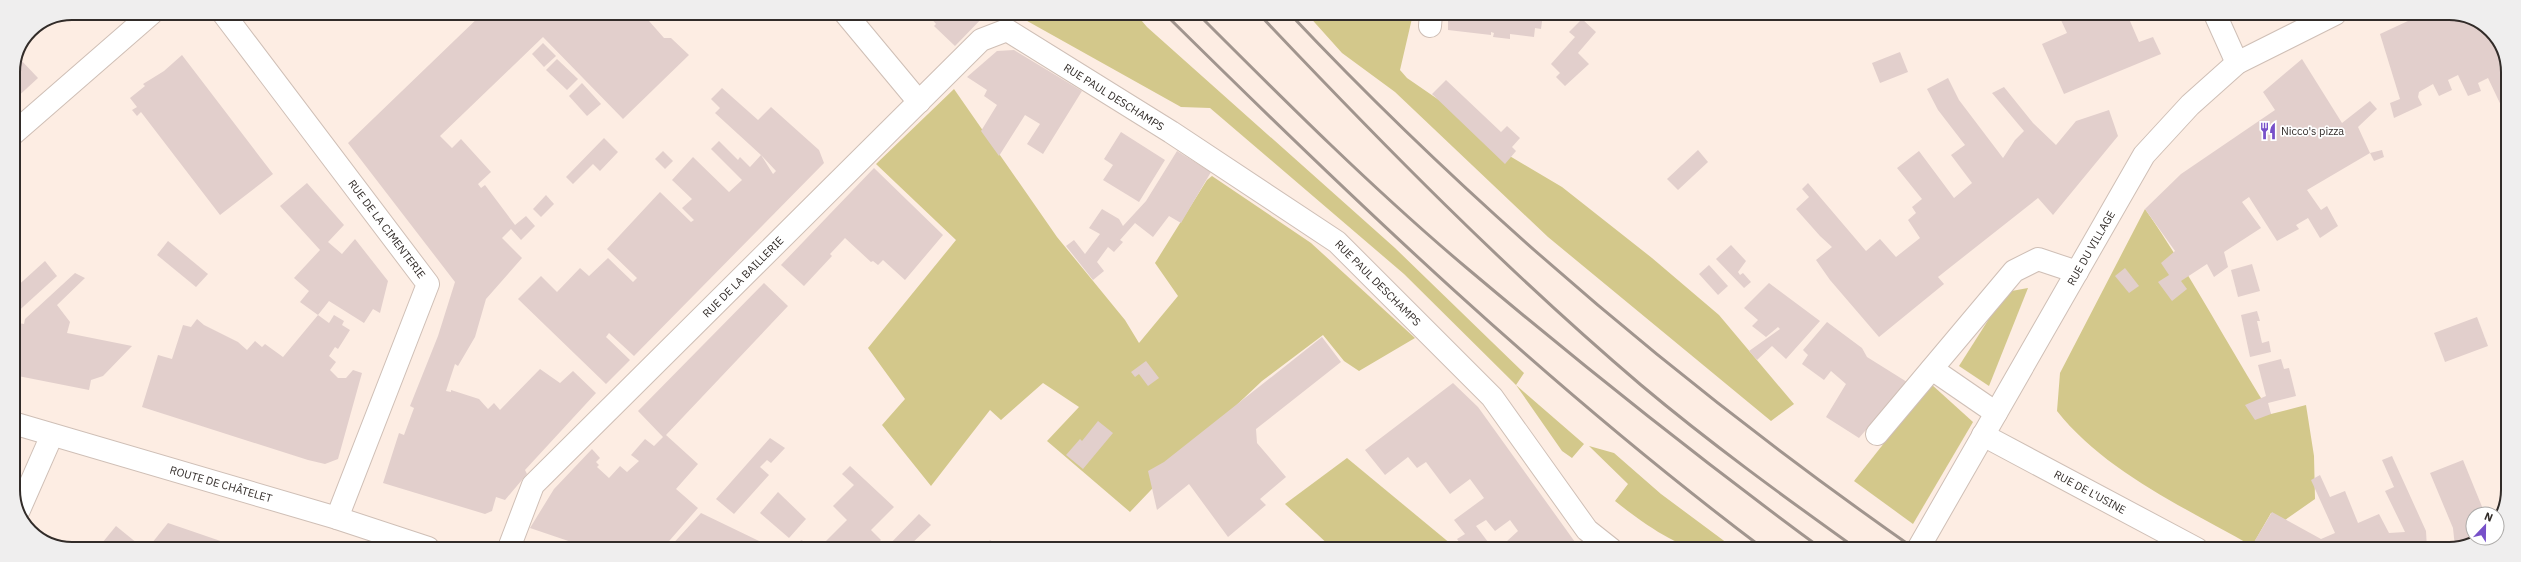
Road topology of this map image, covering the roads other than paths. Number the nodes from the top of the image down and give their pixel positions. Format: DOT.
graph roads {
  1 [pos="144,20"];
  2 [pos="228,20"];
  3 [pos="851,20"];
  4 [pos="2218,20"];
  5 [pos="2323,20"];
  6 [pos="1007,30"];
  7 [pos="2237,63"];
  8 [pos="919,102"];
  9 [pos="20,128"];
  10 [pos="2077,272"];
  11 [pos="1932,368"];
  12 [pos="1996,412"];
  13 [pos="20,425"];
  14 [pos="1877,434"];
  15 [pos="52,435"];
  16 [pos="1983,435"];
  17 [pos="22,503"];
  18 [pos="337,518"];
  19 [pos="410,542"];
  20 [pos="511,542"];
  21 [pos="1602,542"];
  22 [pos="1922,542"];
  23 [pos="2184,542"];
  1 -- 9 [label="street"];
  2 -- 18 [label="street, RUE DE LA CIMENTERIE"];
  3 -- 8 [label="street"];
  4 -- 7 [label="street"];
  5 -- 7 [label="street, RUE DU VILLAGE"];
  6 -- 8 [label="street, RUE DE LA BAILLERIE"];
  6 -- 21 [label="street, RUE PAUL DESCHAMPS"];
  7 -- 10 [label="street, RUE DU VILLAGE"];
  8 -- 20 [label="street, RUE DE LA BAILLERIE"];
  10 -- 11 [label="street"];
  10 -- 12 [label="street, RUE DU VILLAGE"];
  11 -- 12 [label="street"];
  11 -- 14 [label="street"];
  12 -- 16 [label="street, RUE DU VILLAGE"];
  13 -- 15 [label="street, ROUTE DE CHÂTELET"];
  15 -- 17 [label="street"];
  15 -- 18 [label="street, ROUTE DE CHÂTELET"];
  16 -- 22 [label="street, RUE DU VILLAGE"];
  16 -- 23 [label="street, RUE DE L'USINE"];
  18 -- 19 [label="street, ROUTE DE CHÂTELET"];
}
